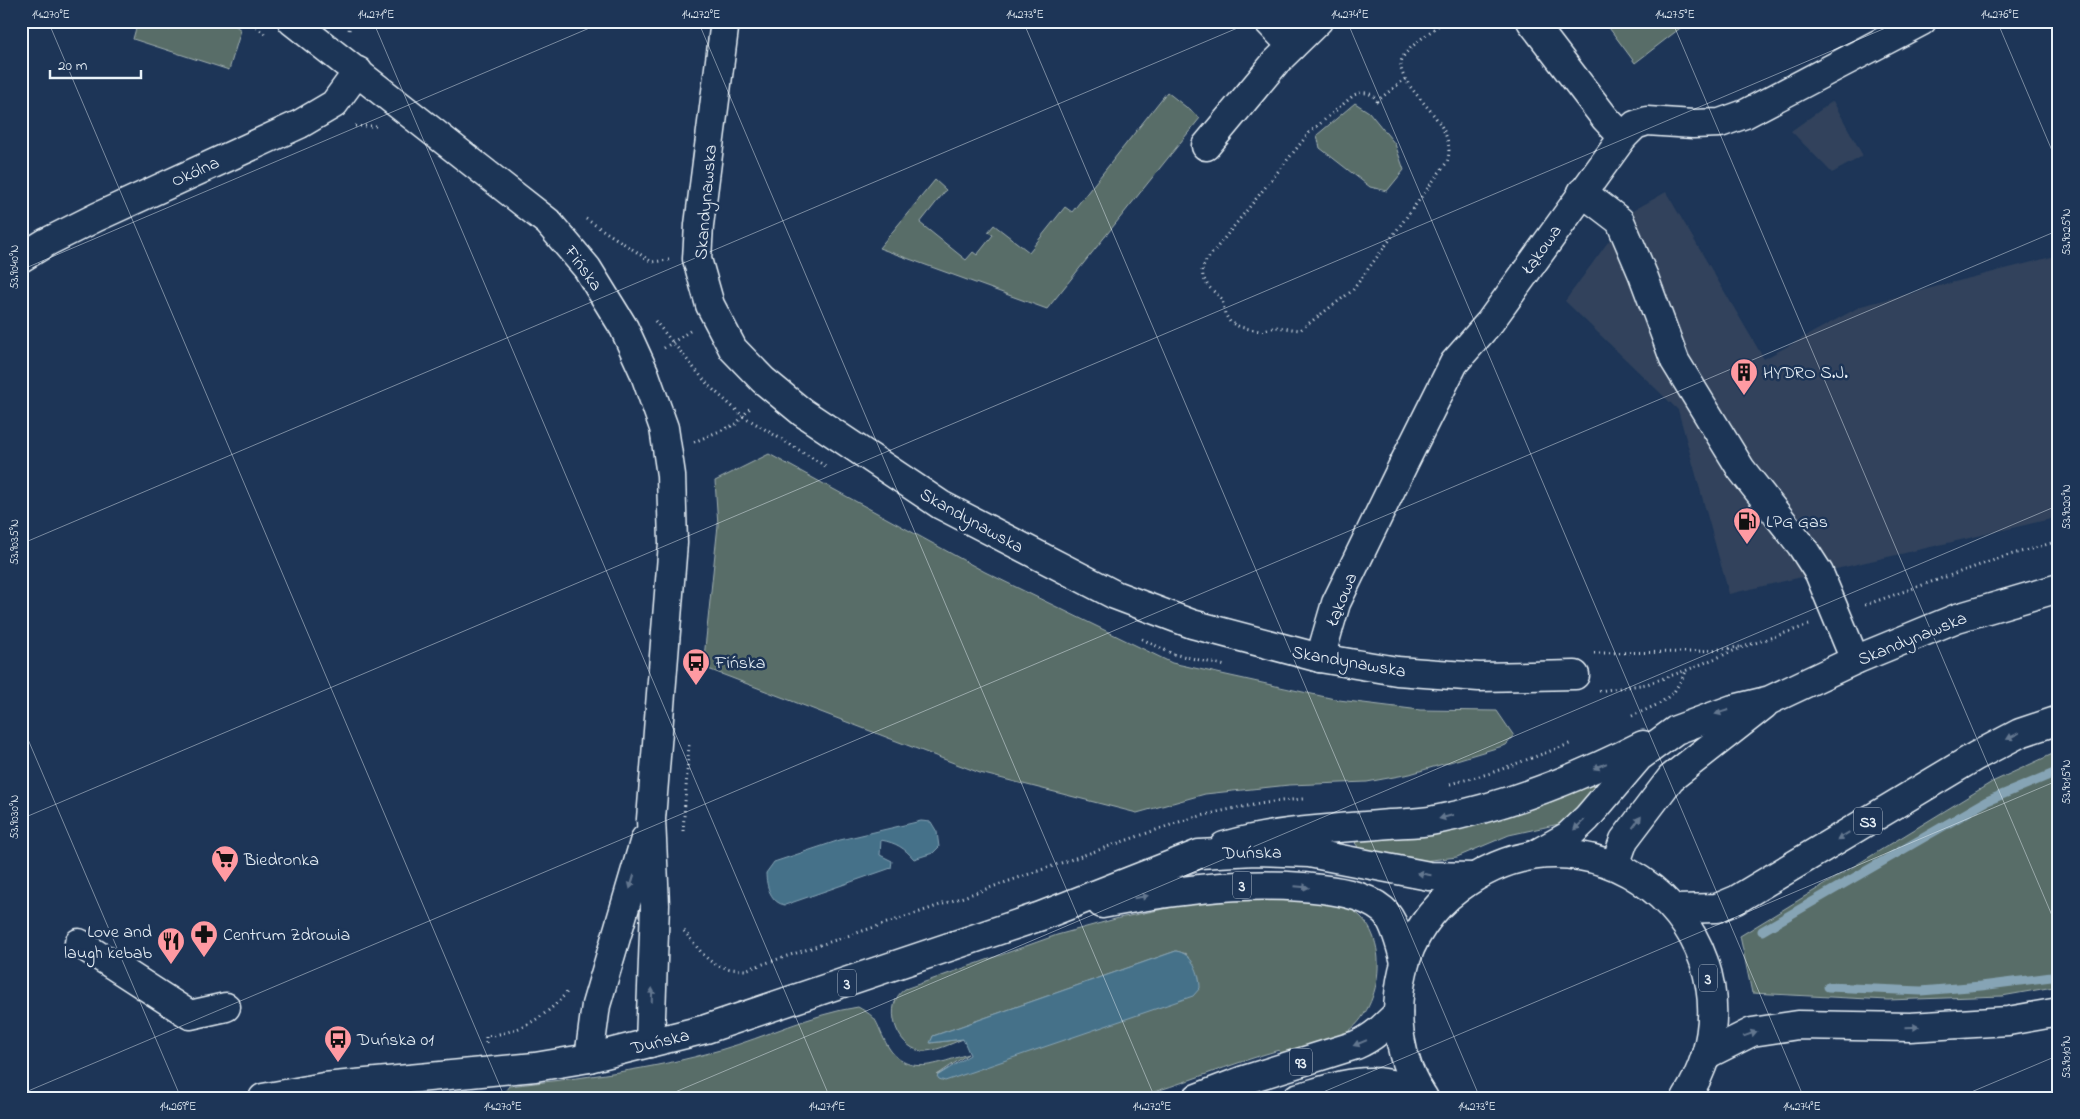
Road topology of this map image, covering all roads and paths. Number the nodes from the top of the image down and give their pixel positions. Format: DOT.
graph roads {
  1 [pos="248,21"];
  2 [pos="292,21"];
  3 [pos="351,21"];
  4 [pos="724,21"];
  5 [pos="1268,21"];
  6 [pos="1318,21"];
  7 [pos="1444,21"];
  8 [pos="1531,21"];
  9 [pos="1922,21"];
  10 [pos="320,33"];
  11 [pos="354,35"];
  12 [pos="269,38"];
  13 [pos="1292,46"];
  14 [pos="358,71"];
  15 [pos="1405,79"];
  16 [pos="1623,137"];
  17 [pos="1206,146"];
  18 [pos="1582,192"];
  19 [pos="581,215"];
  20 [pos="21,258"];
  21 [pos="697,259"];
  22 [pos="651,315"];
  23 [pos="689,323"];
  24 [pos="692,330"];
  25 [pos="696,338"];
  26 [pos="672,342"];
  27 [pos="661,350"];
  28 [pos="753,404"];
  29 [pos="743,416"];
  30 [pos="690,435"];
  31 [pos="827,467"];
  32 [pos="2059,541"];
  33 [pos="2059,588"];
  34 [pos="1837,615"];
  35 [pos="1138,637"];
  36 [pos="1743,647"];
  37 [pos="1320,658"];
  38 [pos="1855,660"];
  39 [pos="1231,667"];
  40 [pos="1687,670"];
  41 [pos="1584,674"];
  42 [pos="1770,700"];
  43 [pos="1626,719"];
  44 [pos="2059,720"];
  45 [pos="1676,730"];
  46 [pos="1576,741"];
  47 [pos="1444,786"];
  48 [pos="1310,799"];
  49 [pos="651,819"];
  50 [pos="1199,854"];
  51 [pos="1534,855"];
  52 [pos="1615,865"];
  53 [pos="1472,877"];
  54 [pos="655,905"];
  55 [pos="1675,909"];
  56 [pos="1041,916"];
  57 [pos="79,943"];
  58 [pos="1405,962"];
  59 [pos="572,987"];
  60 [pos="226,1007"];
  61 [pos="2059,1012"];
  62 [pos="1398,1013"];
  63 [pos="486,1036"];
  64 [pos="650,1043"];
  65 [pos="1706,1055"];
  66 [pos="589,1058"];
  67 [pos="1422,1094"];
  68 [pos="1691,1094"];
  69 [pos="263,1098"];
  70 [pos="1198,1098"];
  71 [pos="1298,1098"];
  1 -- 12 [label="path"];
  2 -- 10 [label="main road, Fińska"];
  3 -- 11 [label="path"];
  4 -- 21 [label="main road, Skandynawska"];
  5 -- 13 [label="main road"];
  6 -- 13 [label="main road"];
  7 -- 15 [label="path"];
  8 -- 16 [label="main road"];
  9 -- 16 [label="main road, Łąkowa"];
  10 -- 14 [label="main road, Fińska"];
  13 -- 17 [label="main road"];
  14 -- 20 [label="main road, Okólna"];
  14 -- 49 [label="main road, Fińska"];
  15 -- 15 [label="path"];
  16 -- 18 [label="main road, Łąkowa"];
  18 -- 34 [label="main road"];
  18 -- 37 [label="main road, Łąkowa"];
  19 -- 21 [label="path"];
  21 -- 37 [label="main road, Skandynawska"];
  22 -- 26 [label="path"];
  23 -- 24 [label="path"];
  24 -- 25 [label="path"];
  24 -- 26 [label="path"];
  26 -- 27 [label="path"];
  26 -- 29 [label="path"];
  28 -- 29 [label="path"];
  29 -- 30 [label="path"];
  29 -- 31 [label="path"];
  32 -- 34 [label="path"];
  33 -- 38 [label="main road, Skandynawska"];
  34 -- 36 [label="path"];
  34 -- 38 [label="main road"];
  35 -- 39 [label="path"];
  36 -- 40 [label="path"];
  36 -- 41 [label="path"];
  37 -- 41 [label="main road, Skandynawska"];
  38 -- 42 [label="main road, Skandynawska"];
  40 -- 41 [label="path"];
  40 -- 43 [label="path"];
  42 -- 45 [label="main road, Skandynawska, one-way"];
  52 -- 42 [label="main road, Skandynawska, one-way"];
  44 -- 55 [label="main road, S3, one-way"];
  45 -- 50 [label="main road, one-way"];
  45 -- 51 [label="main road, Skandynawska, one-way"];
  46 -- 47 [label="path"];
  48 -- 54 [label="path"];
  49 -- 54 [label="main road, Fińska"];
  49 -- 66 [label="main road, Fińska, one-way"];
  53 -- 50 [label="main road, Duńska / 3, one-way"];
  50 -- 56 [label="main road, Duńska / 3"];
  51 -- 52 [label="main road, 3"];
  51 -- 53 [label="main road, 3"];
  52 -- 55 [label="main road, 3"];
  53 -- 58 [label="main road, 3"];
  64 -- 54 [label="main road, Fińska, one-way"];
  55 -- 65 [label="main road, 3"];
  56 -- 58 [label="main road, Duńska / 3, one-way"];
  56 -- 64 [label="main road, Duńska / 3"];
  57 -- 60 [label="main road"];
  58 -- 62 [label="main road, 3"];
  59 -- 63 [label="path"];
  65 -- 61 [label="main road, one-way"];
  62 -- 67 [label="main road, 3"];
  62 -- 70 [label="main road, 93, one-way"];
  64 -- 66 [label="main road, Duńska / 3"];
  65 -- 68 [label="main road, 3"];
  66 -- 69 [label="main road, Duńska / 3"];
  67 -- 71 [label="main road, 93"];
}
